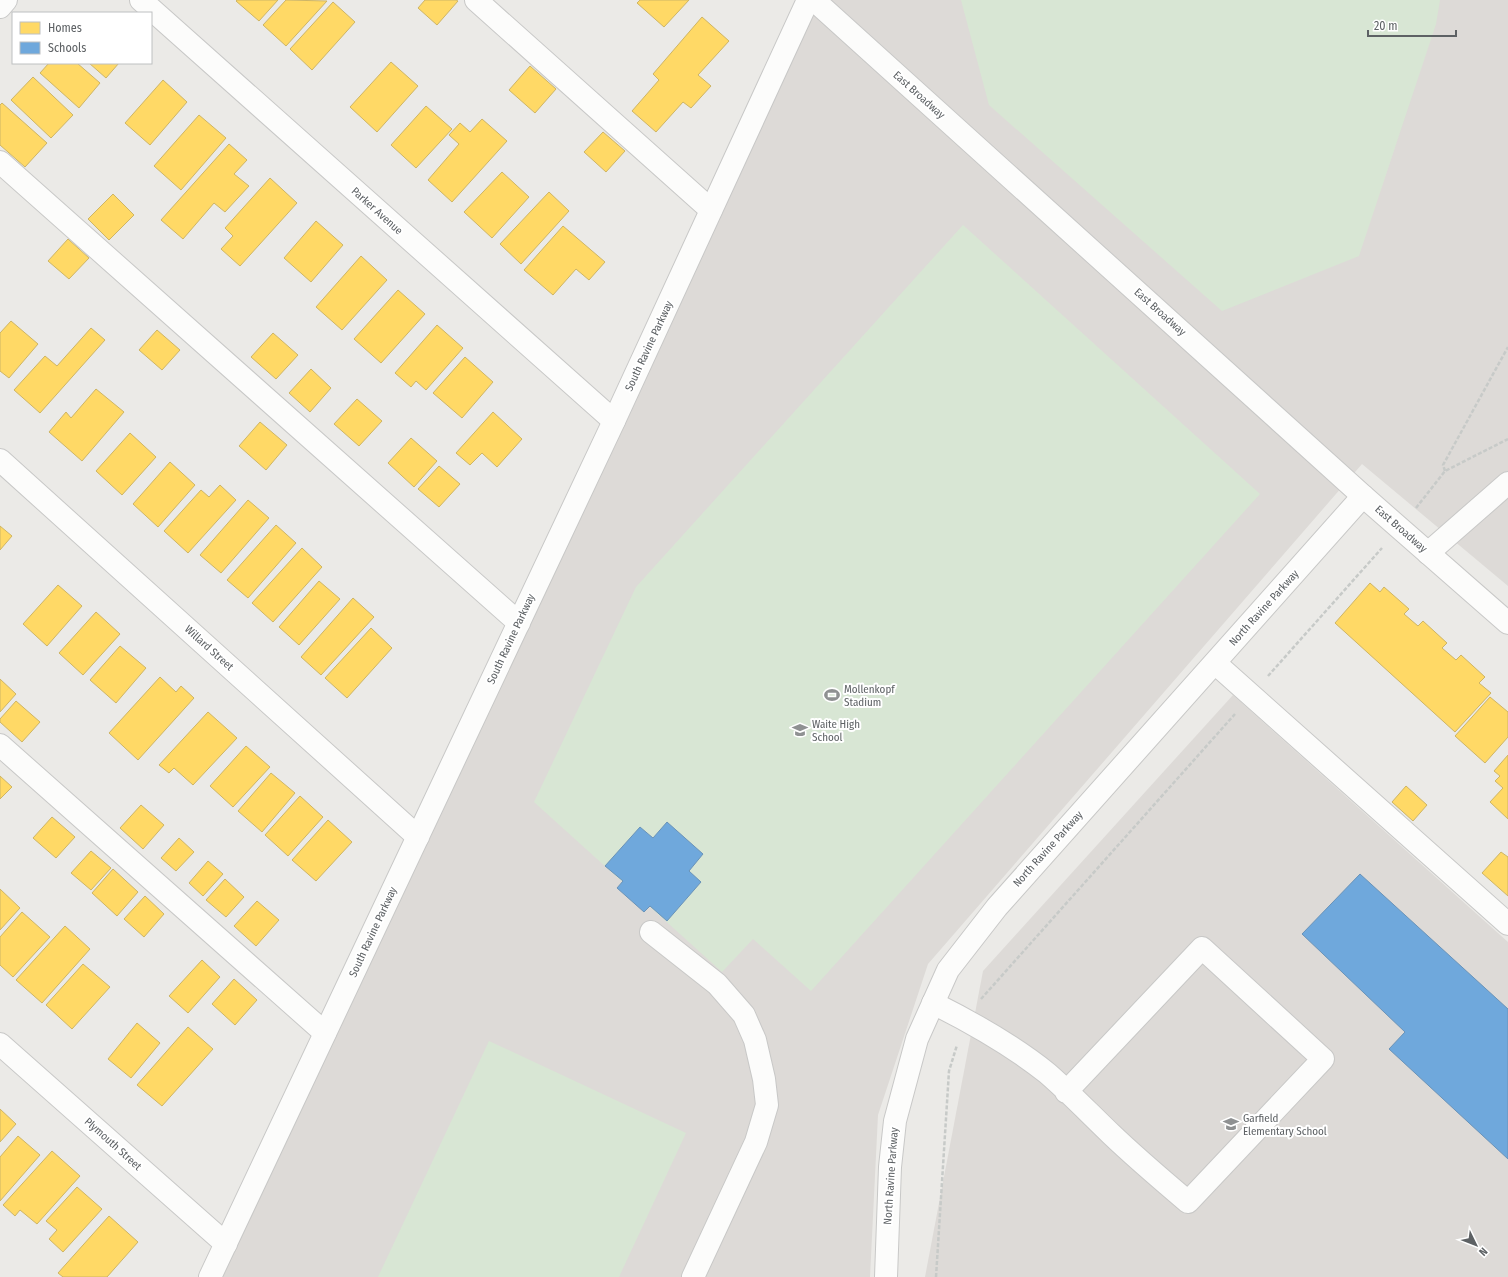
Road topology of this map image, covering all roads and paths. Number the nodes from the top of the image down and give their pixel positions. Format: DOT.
graph roads {
  1 [pos="6,0"];
  2 [pos="141,0"];
  3 [pos="476,0"];
  4 [pos="808,0"];
  5 [pos="814,0"];
  6 [pos="0,7"];
  7 [pos="0,162"];
  8 [pos="711,210"];
  9 [pos="1508,347"];
  10 [pos="614,421"];
  11 [pos="1508,439"];
  12 [pos="0,460"];
  13 [pos="1445,471"];
  14 [pos="1506,488"];
  15 [pos="1363,496"];
  16 [pos="1400,528"];
  17 [pos="1428,553"];
  18 [pos="518,623"];
  19 [pos="1508,623"];
  20 [pos="1215,663"];
  21 [pos="1251,695"];
  22 [pos="0,745"];
  23 [pos="418,837"];
  24 [pos="1508,924"];
  25 [pos="651,932"];
  26 [pos="933,1003"];
  27 [pos="966,1019"];
  28 [pos="325,1033"];
  29 [pos="0,1044"];
  30 [pos="1066,1092"];
  31 [pos="226,1244"];
  32 [pos="210,1277"];
  33 [pos="693,1277"];
  34 [pos="886,1277"];
  35 [pos="936,1277"];
  1 -- 6 [label="street"];
  2 -- 10 [label="street, Parker Avenue"];
  3 -- 8 [label="street"];
  4 -- 8 [label="street, South Ravine Parkway"];
  5 -- 15 [label="street, East Broadway"];
  7 -- 18 [label="street"];
  8 -- 10 [label="street, South Ravine Parkway"];
  9 -- 13 [label="path"];
  10 -- 18 [label="street, South Ravine Parkway"];
  11 -- 13 [label="path"];
  12 -- 23 [label="street, Willard Street"];
  13 -- 16 [label="path"];
  14 -- 17 [label="street"];
  15 -- 16 [label="street, East Broadway"];
  15 -- 20 [label="street, North Ravine Parkway"];
  16 -- 17 [label="street, East Broadway"];
  16 -- 21 [label="path"];
  17 -- 19 [label="street, East Broadway"];
  18 -- 23 [label="street, South Ravine Parkway"];
  20 -- 21 [label="street"];
  20 -- 26 [label="street, North Ravine Parkway"];
  21 -- 24 [label="street"];
  21 -- 27 [label="path"];
  22 -- 28 [label="street"];
  23 -- 28 [label="street, South Ravine Parkway"];
  25 -- 33 [label="street"];
  26 -- 27 [label="street"];
  26 -- 34 [label="street, North Ravine Parkway"];
  27 -- 30 [label="street"];
  27 -- 35 [label="path"];
  28 -- 31 [label="street, South Ravine Parkway"];
  29 -- 31 [label="street, Plymouth Street"];
  30 -- 30 [label="street"];
  31 -- 32 [label="street, South Ravine Parkway"];
}
